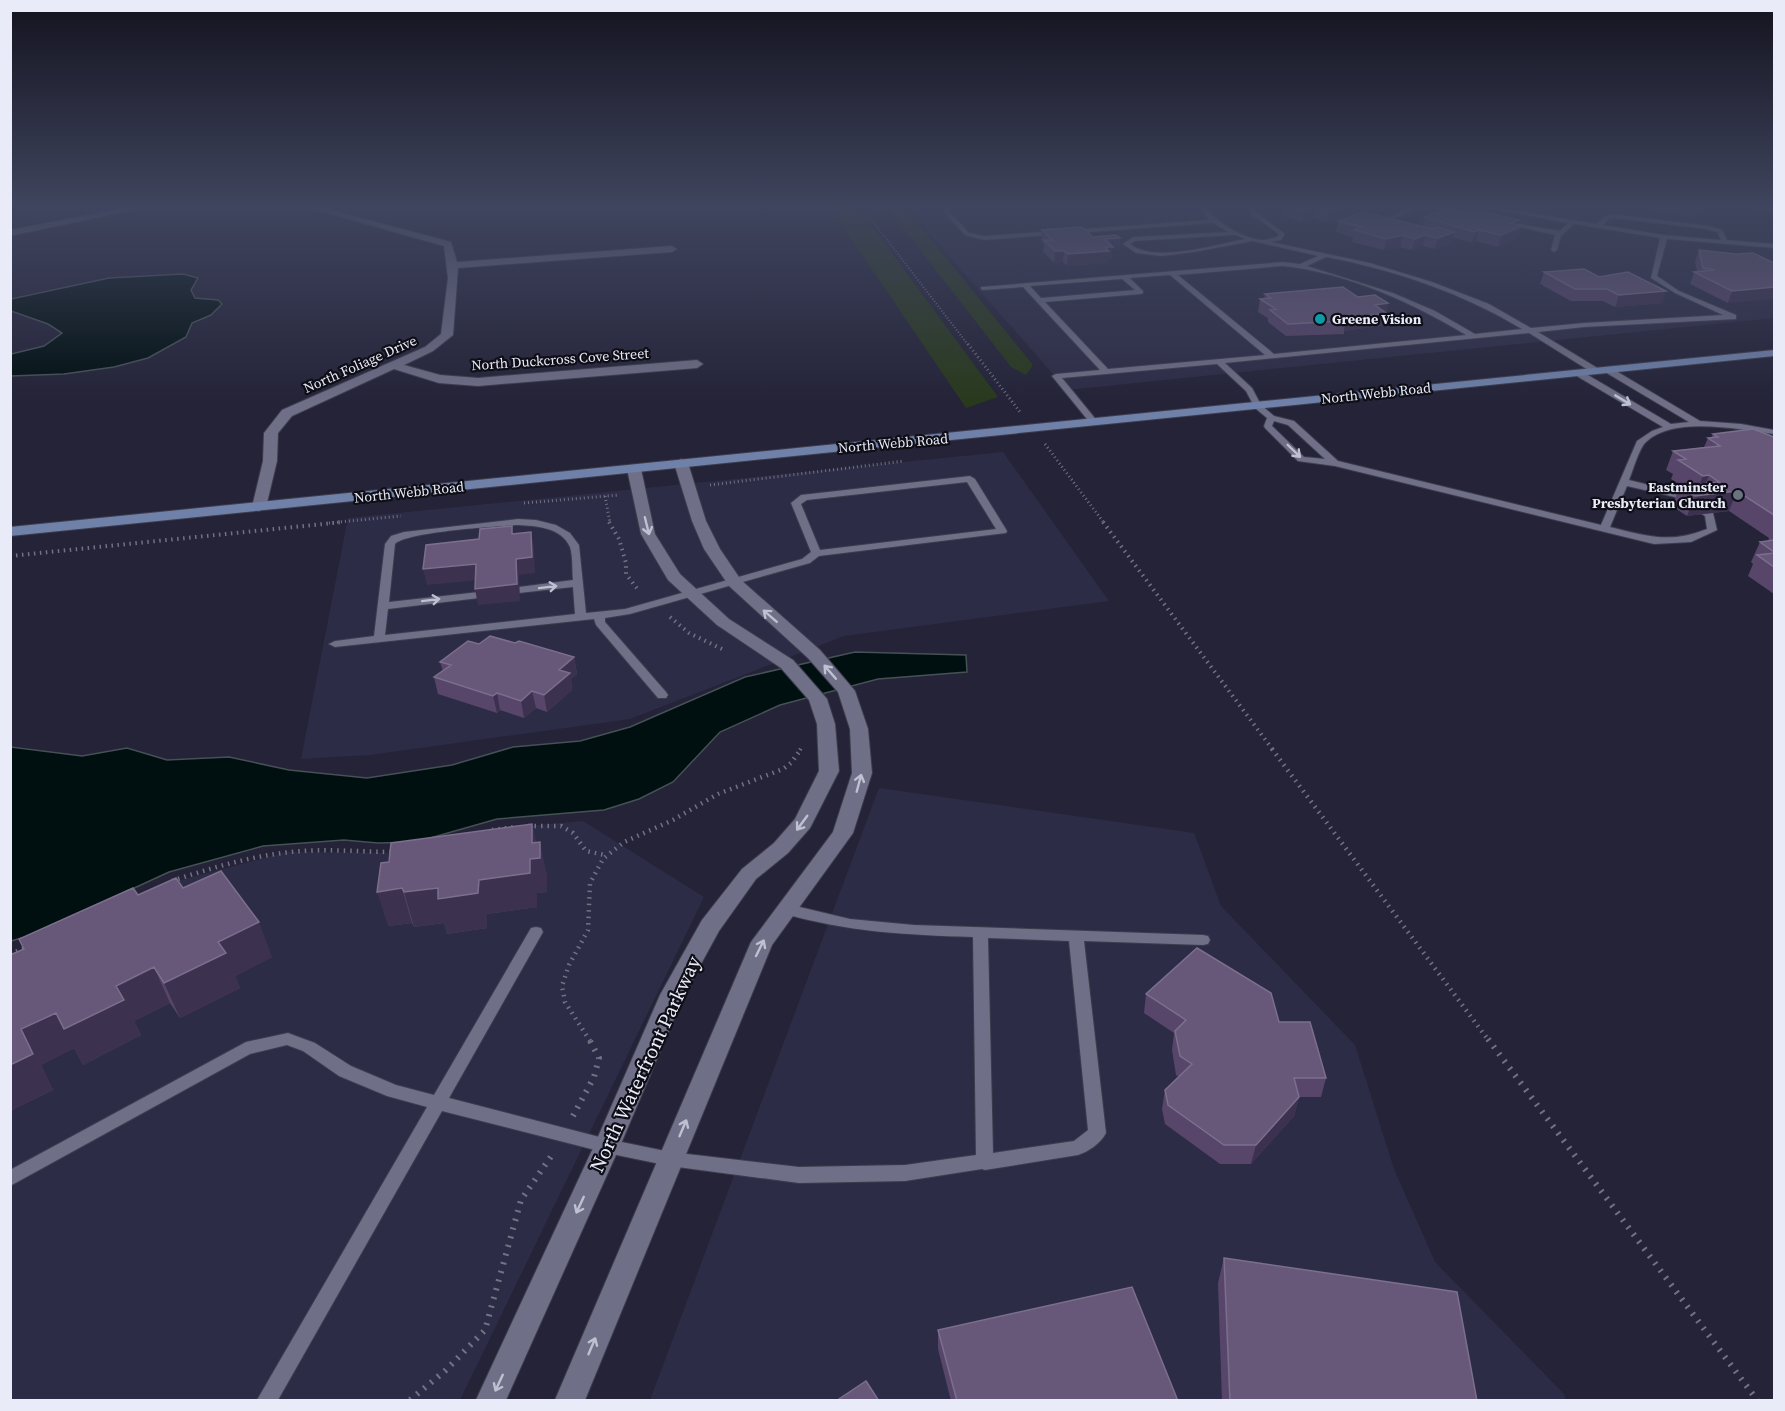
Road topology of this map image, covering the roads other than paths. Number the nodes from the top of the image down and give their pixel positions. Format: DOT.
graph roads {
  1 [pos="452,272"];
  2 [pos="1186,272"];
  3 [pos="1322,272"];
  4 [pos="1391,272"];
  5 [pos="1654,272"];
  6 [pos="1172,273"];
  7 [pos="1124,277"];
  8 [pos="1025,285"];
  9 [pos="983,288"];
  10 [pos="1039,300"];
  11 [pos="1528,332"];
  12 [pos="1475,337"];
  13 [pos="1774,353"];
  14 [pos="1272,357"];
  15 [pos="1220,362"];
  16 [pos="697,364"];
  17 [pos="392,366"];
  18 [pos="1602,371"];
  19 [pos="1106,372"];
  20 [pos="1578,373"];
  21 [pos="1258,406"];
  22 [pos="1271,418"];
  23 [pos="1094,422"];
  24 [pos="1699,424"];
  25 [pos="1669,428"];
  26 [pos="1774,432"];
  27 [pos="681,463"];
  28 [pos="1335,463"];
  29 [pos="634,469"];
  30 [pos="1624,482"];
  31 [pos="259,507"];
  32 [pos="1604,529"];
  33 [pos="10,532"];
  34 [pos="816,553"];
  35 [pos="578,583"];
  36 [pos="735,583"];
  37 [pos="519,590"];
  38 [pos="479,595"];
  39 [pos="693,595"];
  40 [pos="383,606"];
  41 [pos="599,614"];
  42 [pos="581,616"];
  43 [pos="379,639"];
  44 [pos="335,644"];
  45 [pos="662,695"];
  46 [pos="787,909"];
  47 [pos="536,932"];
  48 [pos="980,933"];
  49 [pos="1076,936"];
  50 [pos="1203,940"];
  51 [pos="439,1102"];
  52 [pos="608,1146"];
  53 [pos="670,1159"];
  54 [pos="985,1163"];
  55 [pos="10,1179"];
  56 [pos="267,1401"];
  57 [pos="491,1401"];
  58 [pos="570,1401"];
  1 -- 17 [label="street, North Foliage Drive"];
  2 -- 6 [label="lane"];
  3 -- 12 [label="lane"];
  4 -- 11 [label="lane"];
  5 -- 11 [label="lane"];
  6 -- 7 [label="lane"];
  6 -- 14 [label="lane"];
  7 -- 8 [label="lane"];
  7 -- 10 [label="lane"];
  8 -- 9 [label="lane"];
  8 -- 10 [label="lane"];
  10 -- 19 [label="lane"];
  11 -- 12 [label="lane"];
  11 -- 18 [label="lane"];
  12 -- 14 [label="lane"];
  13 -- 18 [label="main road, North Webb Road"];
  14 -- 15 [label="lane"];
  15 -- 19 [label="lane"];
  15 -- 21 [label="lane"];
  16 -- 17 [label="street, North Duckcross Cove Street"];
  17 -- 31 [label="street, North Foliage Drive"];
  18 -- 20 [label="main road, North Webb Road"];
  18 -- 24 [label="lane"];
  19 -- 23 [label="lane"];
  20 -- 21 [label="main road, North Webb Road"];
  20 -- 25 [label="lane, one-way"];
  21 -- 22 [label="lane"];
  21 -- 23 [label="main road, North Webb Road"];
  22 -- 28 [label="lane"];
  22 -- 28 [label="lane, one-way"];
  23 -- 27 [label="main road, North Webb Road"];
  24 -- 25 [label="lane"];
  24 -- 26 [label="lane"];
  25 -- 30 [label="lane"];
  27 -- 29 [label="main road, North Webb Road"];
  27 -- 36 [label="street"];
  28 -- 32 [label="lane"];
  29 -- 31 [label="main road, North Webb Road"];
  29 -- 39 [label="street, North Waterfront Parkway, one-way"];
  30 -- 32 [label="lane"];
  30 -- 32 [label="lane"];
  31 -- 33 [label="main road, North Webb Road"];
  34 -- 34 [label="lane"];
  34 -- 36 [label="lane"];
  37 -- 35 [label="lane, one-way"];
  35 -- 40 [label="lane"];
  35 -- 42 [label="lane"];
  36 -- 39 [label="lane"];
  46 -- 36 [label="street, one-way"];
  40 -- 38 [label="lane, one-way"];
  39 -- 41 [label="lane"];
  39 -- 52 [label="street, North Waterfront Parkway, one-way"];
  40 -- 43 [label="lane"];
  41 -- 42 [label="lane"];
  41 -- 45 [label="lane"];
  42 -- 43 [label="lane"];
  43 -- 44 [label="lane"];
  46 -- 48 [label="lane"];
  53 -- 46 [label="street, one-way"];
  47 -- 51 [label="lane"];
  48 -- 49 [label="lane"];
  48 -- 54 [label="lane"];
  49 -- 50 [label="lane"];
  49 -- 54 [label="lane"];
  51 -- 52 [label="lane"];
  51 -- 55 [label="lane"];
  51 -- 56 [label="lane"];
  52 -- 53 [label="lane"];
  52 -- 57 [label="street, North Waterfront Parkway, one-way"];
  53 -- 54 [label="lane"];
  58 -- 53 [label="street, one-way"];
}
